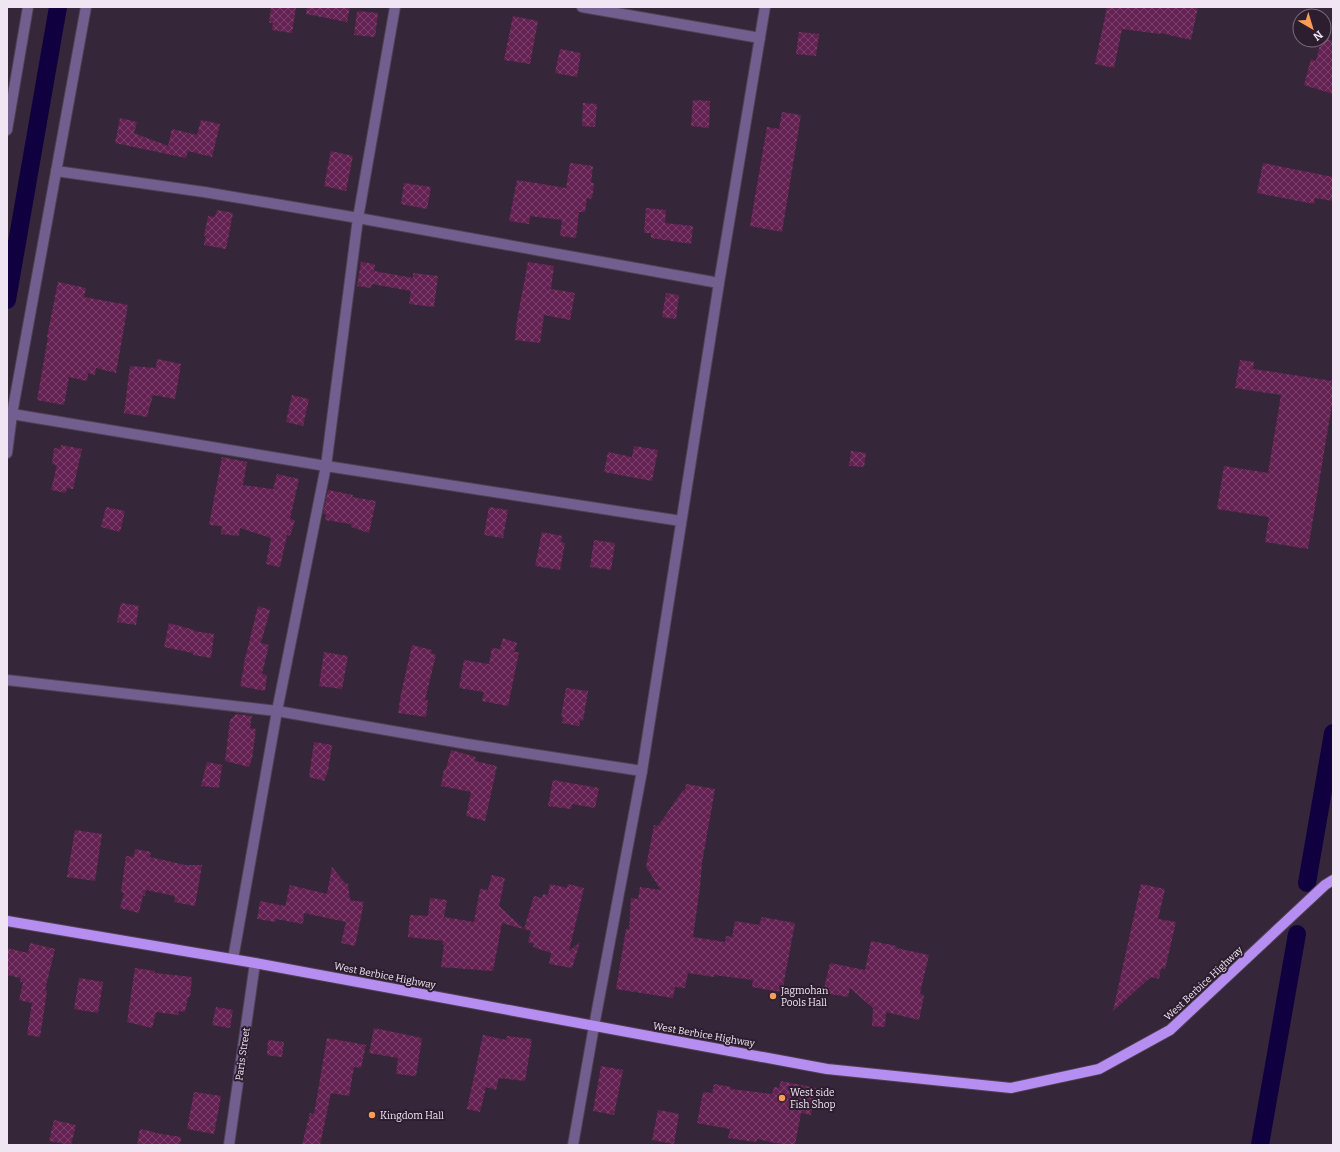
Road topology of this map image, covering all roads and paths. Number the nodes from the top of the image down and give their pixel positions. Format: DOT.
graph roads {
  1 [pos="28,7"];
  2 [pos="86,7"];
  3 [pos="395,7"];
  4 [pos="582,7"];
  5 [pos="765,7"];
  6 [pos="760,38"];
  7 [pos="7,130"];
  8 [pos="56,171"];
  9 [pos="358,218"];
  10 [pos="719,283"];
  11 [pos="12,414"];
  12 [pos="7,453"];
  13 [pos="326,466"];
  14 [pos="682,521"];
  15 [pos="7,680"];
  16 [pos="277,711"];
  17 [pos="642,771"];
  18 [pos="1333,880"];
  19 [pos="7,921"];
  20 [pos="233,959"];
  21 [pos="255,963"];
  22 [pos="594,1026"];
  23 [pos="229,1145"];
  24 [pos="573,1145"];
  1 -- 7 [label="street"];
  2 -- 8 [label="street"];
  3 -- 9 [label="street"];
  4 -- 6 [label="street"];
  5 -- 6 [label="street"];
  6 -- 10 [label="street"];
  8 -- 9 [label="street"];
  8 -- 11 [label="street"];
  9 -- 10 [label="street"];
  9 -- 13 [label="street"];
  10 -- 14 [label="street"];
  11 -- 12 [label="street"];
  11 -- 13 [label="street"];
  13 -- 14 [label="street"];
  13 -- 16 [label="street"];
  14 -- 17 [label="street"];
  15 -- 16 [label="street"];
  16 -- 17 [label="street"];
  16 -- 20 [label="street"];
  17 -- 22 [label="street"];
  18 -- 22 [label="main road, West Berbice Highway"];
  19 -- 20 [label="main road, West Berbice Highway"];
  20 -- 21 [label="main road, West Berbice Highway"];
  21 -- 22 [label="main road, West Berbice Highway"];
  21 -- 23 [label="street, Paris Street"];
  22 -- 24 [label="street"];
}
